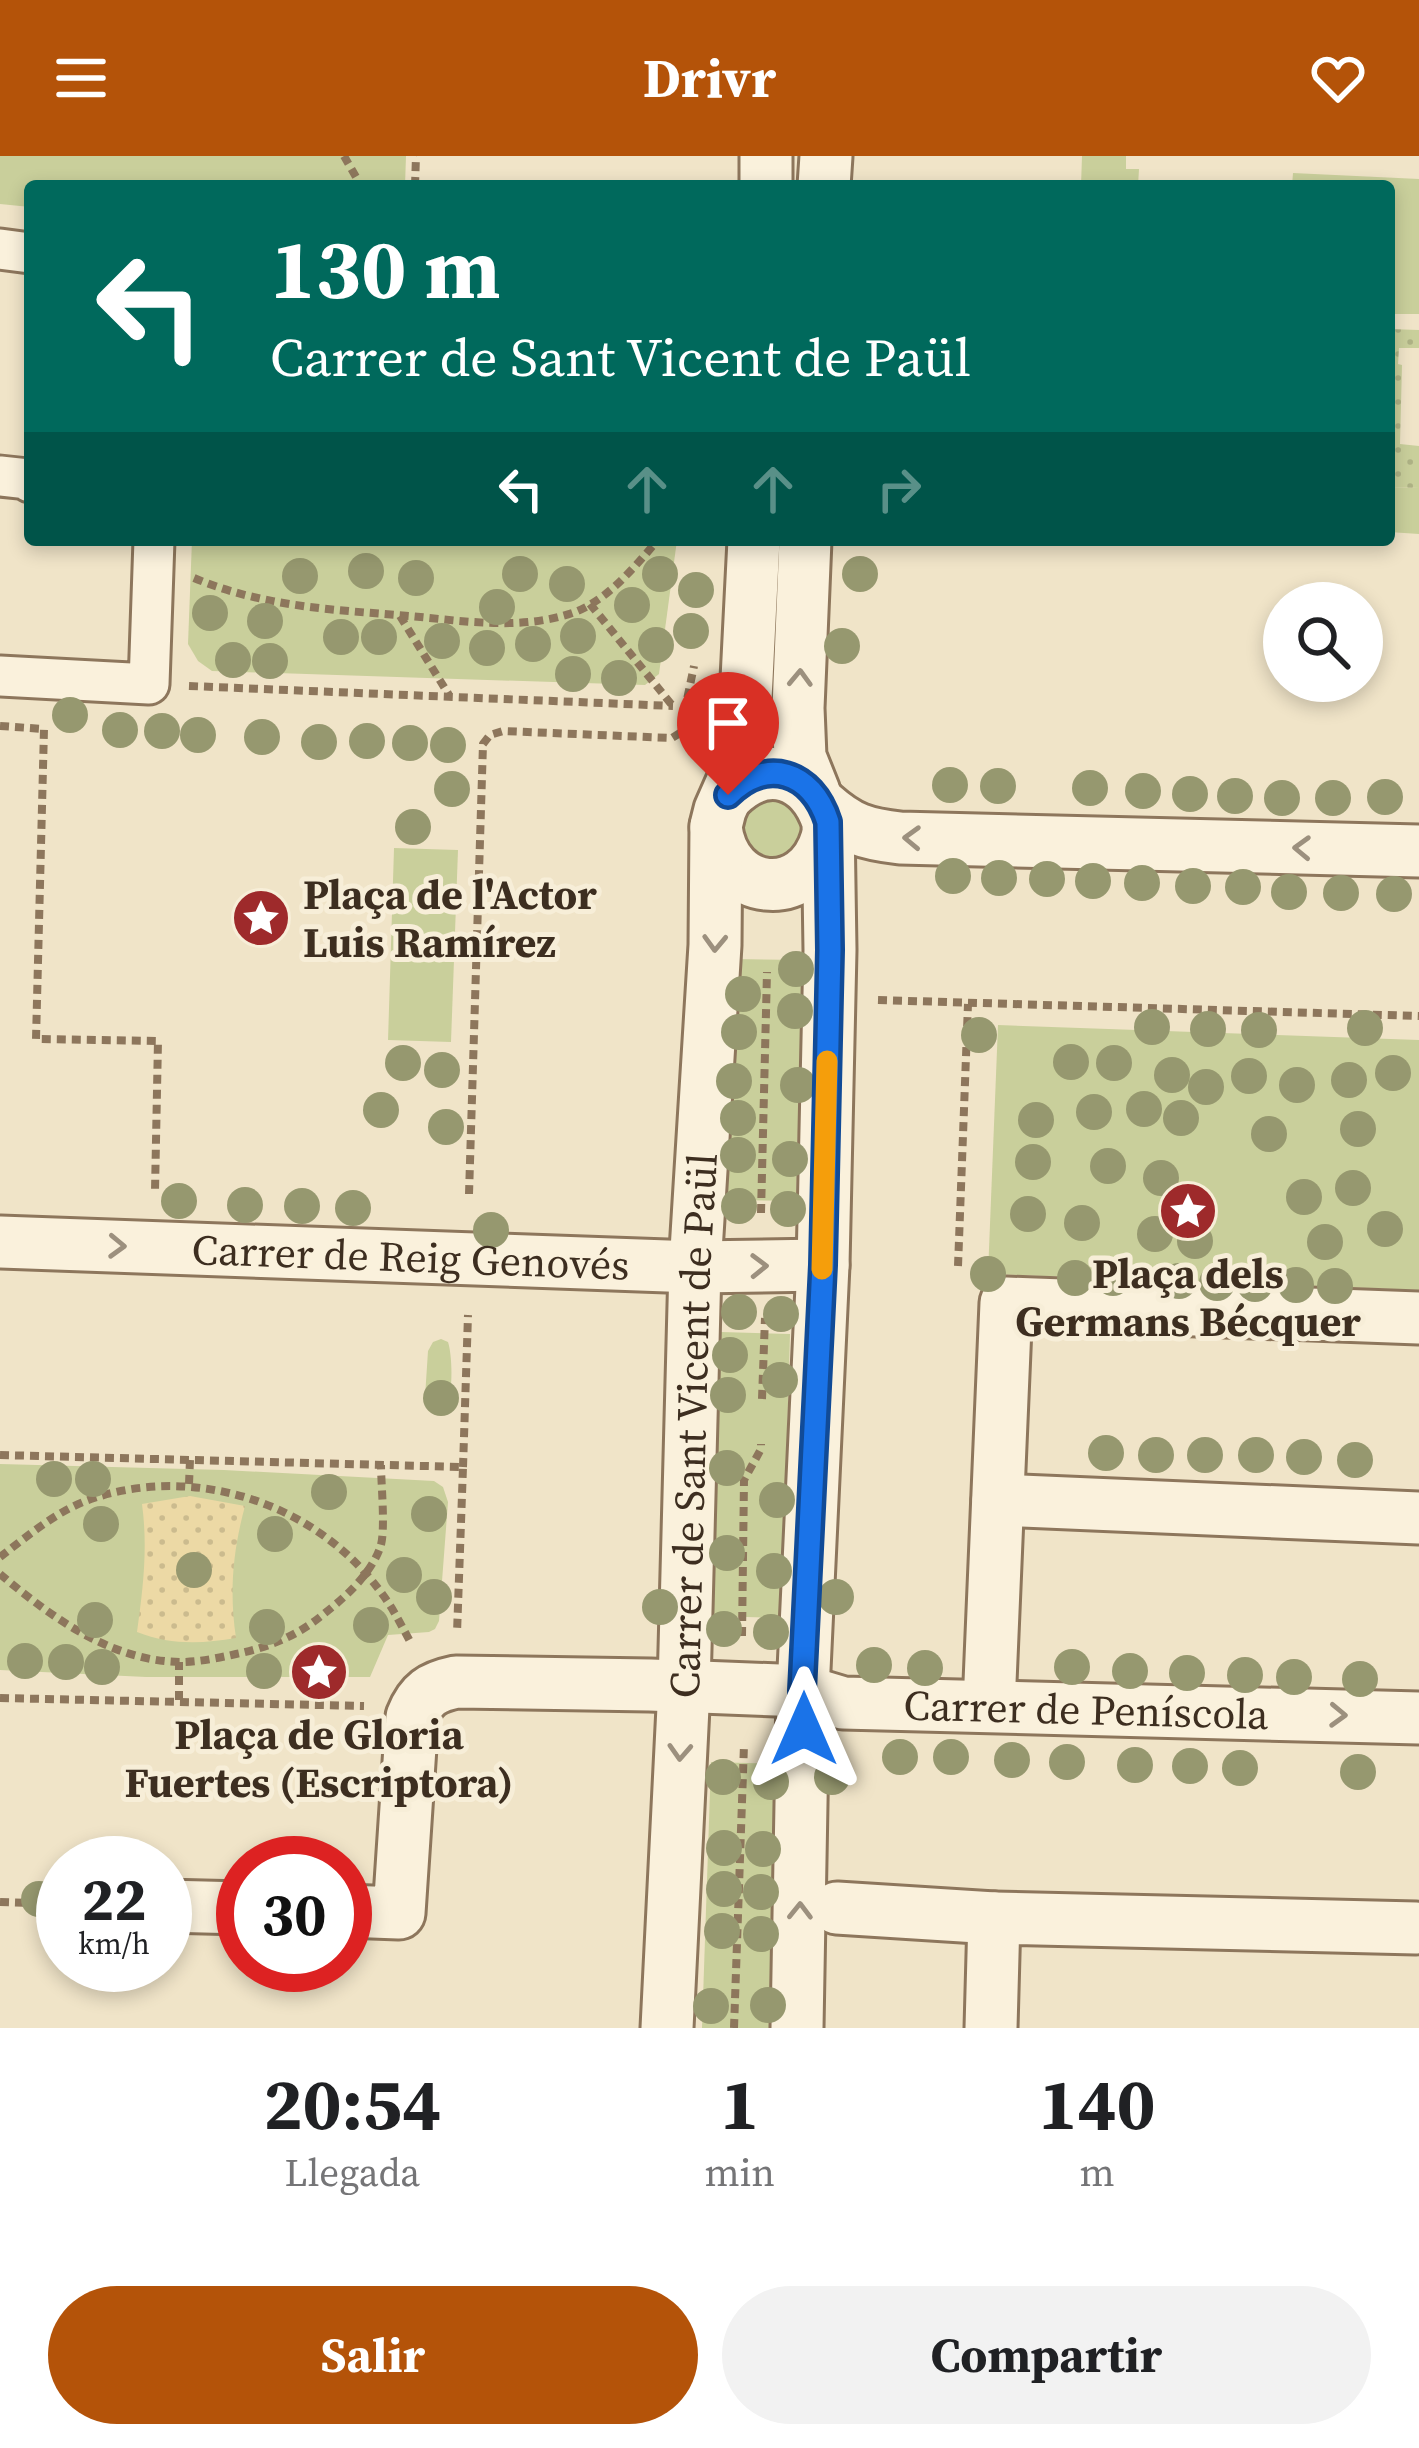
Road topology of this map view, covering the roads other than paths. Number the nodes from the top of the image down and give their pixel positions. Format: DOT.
graph roads {
  1 [pos="754,546"];
  2 [pos="806,546"];
  3 [pos="154,550"];
  4 [pos="0,676"];
  5 [pos="722,811"];
  6 [pos="821,812"];
  7 [pos="1419,851"];
  8 [pos="0,1242"];
  9 [pos="823,1265"];
  10 [pos="695,1268"];
  11 [pos="1419,1318"];
  12 [pos="998,1500"];
  13 [pos="1419,1518"];
  14 [pos="684,1687"];
  15 [pos="802,1691"];
  16 [pos="989,1706"];
  17 [pos="1419,1718"];
  18 [pos="837,1907"];
  19 [pos="372,1912"];
  20 [pos="994,1918"];
  21 [pos="1416,1928"];
  22 [pos="667,2028"];
  23 [pos="797,2028"];
  24 [pos="991,2028"];
  1 -- 5 [label="street, Carrer de Sant Vicent de Paül"];
  6 -- 2 [label="street, one-way"];
  3 -- 4 [label="street"];
  5 -- 6 [label="street"];
  5 -- 6 [label="street"];
  5 -- 10 [label="street, Carrer de Sant Vicent de Paül, one-way"];
  7 -- 6 [label="street, one-way"];
  6 -- 9 [label="street"];
  8 -- 10 [label="street, Carrer de Reig Genovés, one-way"];
  10 -- 9 [label="street, Carrer de Reig Genovés, one-way"];
  9 -- 15 [label="street"];
  10 -- 14 [label="street, Carrer de Sant Vicent de Paül"];
  11 -- 12 [label="street"];
  12 -- 13 [label="street"];
  12 -- 16 [label="street"];
  14 -- 15 [label="street, Carrer de Peníscola"];
  14 -- 19 [label="street"];
  14 -- 22 [label="street, Carrer de Sant Vicent de Paül, one-way"];
  15 -- 16 [label="street, Carrer de Peníscola"];
  23 -- 15 [label="street, one-way"];
  16 -- 17 [label="street, Carrer de Peníscola, one-way"];
  18 -- 20 [label="street"];
  20 -- 21 [label="street"];
  20 -- 24 [label="street"];
}
